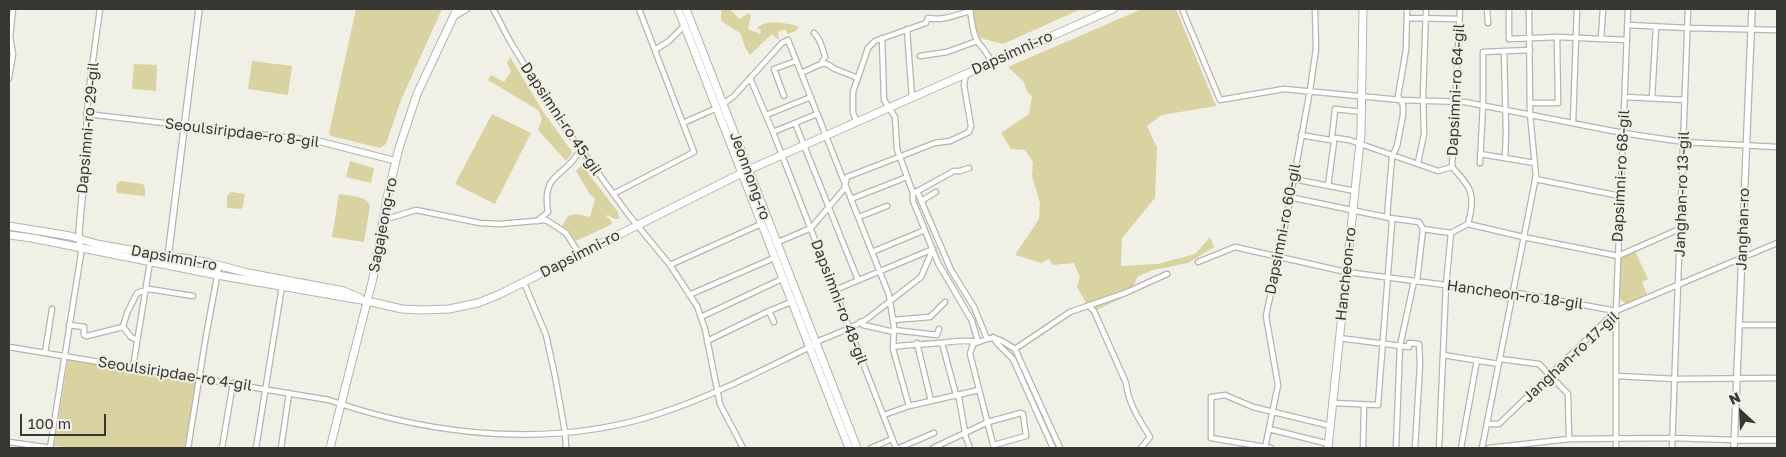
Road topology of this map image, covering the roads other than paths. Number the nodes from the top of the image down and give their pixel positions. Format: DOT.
graph roads {
  1 [pos="13,9"];
  2 [pos="100,9"];
  3 [pos="199,9"];
  4 [pos="457,9"];
  5 [pos="467,9"];
  6 [pos="493,9"];
  7 [pos="639,9"];
  8 [pos="678,9"];
  9 [pos="686,9"];
  10 [pos="1113,9"];
  11 [pos="1182,9"];
  12 [pos="1315,9"];
  13 [pos="1363,9"];
  14 [pos="1407,9"];
  15 [pos="1426,9"];
  16 [pos="1460,9"];
  17 [pos="1487,9"];
  18 [pos="1509,9"];
  19 [pos="1529,9"];
  20 [pos="1577,9"];
  21 [pos="1603,9"];
  22 [pos="1628,9"];
  23 [pos="1688,9"];
  24 [pos="1752,9"];
  25 [pos="970,10"];
  26 [pos="453,17"];
  27 [pos="1426,17"];
  28 [pos="1408,18"];
  29 [pos="10,19"];
  30 [pos="1459,19"];
  31 [pos="1488,23"];
  32 [pos="685,25"];
  33 [pos="1627,25"];
  34 [pos="1656,26"];
  35 [pos="1688,28"];
  36 [pos="907,29"];
  37 [pos="1751,30"];
  38 [pos="1777,30"];
  39 [pos="814,33"];
  40 [pos="1557,37"];
  41 [pos="882,38"];
  42 [pos="1576,38"];
  43 [pos="1530,39"];
  44 [pos="1601,39"];
  45 [pos="1627,40"];
  46 [pos="977,41"];
  47 [pos="655,50"];
  48 [pos="1530,50"];
  49 [pos="1504,51"];
  50 [pos="920,56"];
  51 [pos="796,61"];
  52 [pos="991,63"];
  53 [pos="821,64"];
  54 [pos="801,73"];
  55 [pos="966,74"];
  56 [pos="9,78"];
  57 [pos="750,78"];
  58 [pos="858,78"];
  59 [pos="1310,90"];
  60 [pos="784,96"];
  61 [pos="811,97"];
  62 [pos="1362,97"];
  63 [pos="1625,97"];
  64 [pos="912,98"];
  65 [pos="1652,98"];
  66 [pos="1401,100"];
  67 [pos="1424,100"];
  68 [pos="1685,100"];
  69 [pos="1455,102"];
  70 [pos="1530,103"];
  71 [pos="1484,105"];
  72 [pos="720,106"];
  73 [pos="889,108"];
  74 [pos="1506,109"];
  75 [pos="1362,112"];
  76 [pos="87,114"];
  77 [pos="817,114"];
  78 [pos="1530,114"];
  79 [pos="766,115"];
  80 [pos="857,122"];
  81 [pos="1572,122"];
  82 [pos="683,123"];
  83 [pos="795,123"];
  84 [pos="185,125"];
  85 [pos="773,132"];
  86 [pos="1624,133"];
  87 [pos="1301,135"];
  88 [pos="826,136"];
  89 [pos="1333,139"];
  90 [pos="318,141"];
  91 [pos="1684,142"];
  92 [pos="804,145"];
  93 [pos="1360,145"];
  94 [pos="1746,146"];
  95 [pos="1777,147"];
  96 [pos="580,150"];
  97 [pos="1480,154"];
  98 [pos="782,155"];
  99 [pos="1394,155"];
  100 [pos="899,156"];
  101 [pos="1505,158"];
  102 [pos="396,161"];
  103 [pos="1418,163"];
  104 [pos="1480,163"];
  105 [pos="1535,163"];
  106 [pos="1452,167"];
  107 [pos="969,168"];
  108 [pos="745,171"];
  109 [pos="907,177"];
  110 [pos="1293,179"];
  111 [pos="1535,179"];
  112 [pos="845,184"];
  113 [pos="1328,186"];
  114 [pos="1355,191"];
  115 [pos="915,192"];
  116 [pos="936,192"];
  117 [pos="613,194"];
  118 [pos="1620,196"];
  119 [pos="1289,198"];
  120 [pos="851,199"];
  121 [pos="921,201"];
  122 [pos="829,206"];
  123 [pos="887,206"];
  124 [pos="1353,210"];
  125 [pos="859,217"];
  126 [pos="1389,218"];
  127 [pos="384,220"];
  128 [pos="537,221"];
  129 [pos="761,224"];
  130 [pos="1468,224"];
  131 [pos="637,225"];
  132 [pos="9,226"];
  133 [pos="811,228"];
  134 [pos="1423,229"];
  135 [pos="925,230"];
  136 [pos="1680,230"];
  137 [pos="1451,233"];
  138 [pos="9,234"];
  139 [pos="1523,237"];
  140 [pos="80,239"];
  141 [pos="776,243"];
  142 [pos="1777,243"];
  143 [pos="80,248"];
  144 [pos="933,249"];
  145 [pos="872,252"];
  146 [pos="580,255"];
  147 [pos="1618,256"];
  148 [pos="168,257"];
  149 [pos="774,258"];
  150 [pos="1277,258"];
  151 [pos="1742,258"];
  152 [pos="150,262"];
  153 [pos="1198,262"];
  154 [pos="670,265"];
  155 [pos="219,266"];
  156 [pos="880,271"];
  157 [pos="1346,272"];
  158 [pos="1168,274"];
  159 [pos="218,275"];
  160 [pos="1388,278"];
  161 [pos="782,279"];
  162 [pos="858,280"];
  163 [pos="1415,281"];
  164 [pos="524,283"];
  165 [pos="1446,285"];
  166 [pos="282,286"];
  167 [pos="1678,286"];
  168 [pos="145,290"];
  169 [pos="835,290"];
  170 [pos="1512,292"];
  171 [pos="690,295"];
  172 [pos="193,296"];
  173 [pos="890,300"];
  174 [pos="368,301"];
  175 [pos="791,302"];
  176 [pos="944,302"];
  177 [pos="1089,306"];
  178 [pos="52,309"];
  179 [pos="769,311"];
  180 [pos="1616,311"];
  181 [pos="701,317"];
  182 [pos="893,320"];
  183 [pos="774,322"];
  184 [pos="860,322"];
  185 [pos="69,325"];
  186 [pos="1739,325"];
  187 [pos="1777,325"];
  188 [pos="124,327"];
  189 [pos="850,328"];
  190 [pos="939,329"];
  191 [pos="894,331"];
  192 [pos="993,337"];
  193 [pos="987,338"];
  194 [pos="1339,338"];
  195 [pos="137,340"];
  196 [pos="708,341"];
  197 [pos="978,342"];
  198 [pos="917,343"];
  199 [pos="942,343"];
  200 [pos="1382,343"];
  201 [pos="813,345"];
  202 [pos="1400,346"];
  203 [pos="9,347"];
  204 [pos="893,347"];
  205 [pos="1015,349"];
  206 [pos="45,353"];
  207 [pos="1443,355"];
  208 [pos="66,356"];
  209 [pos="1477,360"];
  210 [pos="1500,361"];
  211 [pos="133,367"];
  212 [pos="1550,375"];
  213 [pos="1616,376"];
  214 [pos="200,378"];
  215 [pos="1777,378"];
  216 [pos="1675,379"];
  217 [pos="1737,379"];
  218 [pos="232,383"];
  219 [pos="265,388"];
  220 [pos="980,390"];
  221 [pos="718,391"];
  222 [pos="289,393"];
  223 [pos="956,395"];
  224 [pos="931,401"];
  225 [pos="1333,403"];
  226 [pos="341,404"];
  227 [pos="1364,404"];
  228 [pos="909,406"];
  229 [pos="1272,413"];
  230 [pos="884,416"];
  231 [pos="988,422"];
  232 [pos="1487,424"];
  233 [pos="1331,426"];
  234 [pos="1269,429"];
  235 [pos="565,432"];
  236 [pos="934,433"];
  237 [pos="965,434"];
  238 [pos="1672,438"];
  239 [pos="892,439"];
  240 [pos="1569,439"];
  241 [pos="1616,439"];
  242 [pos="1735,440"];
  243 [pos="1777,440"];
  244 [pos="9,442"];
  245 [pos="1521,446"];
  246 [pos="1536,446"];
  247 [pos="22,447"];
  248 [pos="994,447"];
  249 [pos="1327,447"];
  250 [pos="50,448"];
  251 [pos="188,448"];
  252 [pos="222,448"];
  253 [pos="256,448"];
  254 [pos="281,448"];
  255 [pos="330,448"];
  256 [pos="566,448"];
  257 [pos="743,448"];
  258 [pos="849,448"];
  259 [pos="856,448"];
  260 [pos="870,448"];
  261 [pos="898,448"];
  262 [pos="933,448"];
  263 [pos="970,448"];
  264 [pos="1053,448"];
  265 [pos="1060,448"];
  266 [pos="1141,448"];
  267 [pos="1267,448"];
  268 [pos="1363,448"];
  269 [pos="1396,448"];
  270 [pos="1415,448"];
  271 [pos="1440,448"];
  272 [pos="1461,448"];
  273 [pos="1482,448"];
  274 [pos="1488,448"];
  275 [pos="1496,448"];
  276 [pos="1616,448"];
  277 [pos="1672,448"];
  278 [pos="1734,448"];
  1 -- 29 [label="street"];
  2 -- 76 [label="street, Dapsimni-ro 29-gil"];
  3 -- 84 [label="street"];
  4 -- 26 [label="main road, Sagajeong-ro"];
  5 -- 26 [label="street"];
  6 -- 96 [label="street, Dapsimni-ro 45-gil"];
  7 -- 47 [label="street"];
  8 -- 32 [label="main road, Jeonnong-ro"];
  9 -- 72 [label="main road, Jeonnong-ro"];
  10 -- 52 [label="main road, Dapsimni-ro"];
  11 -- 59 [label="street"];
  12 -- 59 [label="street, Dapsimni-ro 60-gil"];
  13 -- 62 [label="main road, Hancheon-ro"];
  14 -- 28 [label="street"];
  15 -- 27 [label="street"];
  16 -- 30 [label="street, Dapsimni-ro 64-gil"];
  17 -- 31 [label="street"];
  18 -- 43 [label="street"];
  19 -- 43 [label="street"];
  20 -- 42 [label="street"];
  21 -- 44 [label="street"];
  22 -- 33 [label="street, Dapsimni-ro 68-gil"];
  23 -- 35 [label="street, Janghan-ro 13-gil"];
  24 -- 37 [label="street, Janghan-ro"];
  25 -- 36 [label="street"];
  25 -- 46 [label="street"];
  26 -- 102 [label="main road, Sagajeong-ro"];
  27 -- 28 [label="street"];
  27 -- 30 [label="street"];
  27 -- 67 [label="street"];
  28 -- 66 [label="street"];
  29 -- 56 [label="street"];
  30 -- 69 [label="street, Dapsimni-ro 64-gil"];
  32 -- 47 [label="street"];
  32 -- 72 [label="main road, Jeonnong-ro"];
  33 -- 34 [label="street"];
  33 -- 45 [label="street, Dapsimni-ro 68-gil"];
  34 -- 35 [label="street"];
  34 -- 65 [label="street"];
  35 -- 37 [label="street"];
  35 -- 68 [label="street, Janghan-ro 13-gil"];
  36 -- 41 [label="street"];
  36 -- 64 [label="street"];
  37 -- 38 [label="street"];
  37 -- 94 [label="street, Janghan-ro"];
  39 -- 53 [label="street"];
  40 -- 42 [label="street"];
  40 -- 43 [label="street"];
  40 -- 70 [label="street"];
  41 -- 58 [label="street"];
  41 -- 73 [label="street"];
  42 -- 44 [label="street"];
  42 -- 81 [label="street"];
  43 -- 48 [label="street"];
  44 -- 45 [label="street"];
  45 -- 63 [label="street, Dapsimni-ro 68-gil"];
  46 -- 50 [label="street"];
  46 -- 52 [label="street"];
  47 -- 82 [label="street"];
  48 -- 49 [label="street"];
  48 -- 70 [label="street"];
  49 -- 71 [label="street"];
  49 -- 74 [label="street"];
  51 -- 54 [label="street"];
  51 -- 57 [label="street"];
  51 -- 60 [label="street"];
  52 -- 55 [label="main road, Dapsimni-ro"];
  53 -- 54 [label="street"];
  53 -- 58 [label="street"];
  54 -- 61 [label="street"];
  55 -- 64 [label="main road, Dapsimni-ro"];
  55 -- 100 [label="street"];
  57 -- 72 [label="street"];
  57 -- 79 [label="street"];
  58 -- 80 [label="street"];
  59 -- 62 [label="street"];
  59 -- 87 [label="street, Dapsimni-ro 60-gil"];
  61 -- 77 [label="street"];
  61 -- 79 [label="street"];
  62 -- 66 [label="street"];
  62 -- 75 [label="main road, Hancheon-ro"];
  63 -- 65 [label="street, Dapsimni-ro 68-gil"];
  63 -- 86 [label="street, Dapsimni-ro 68-gil"];
  64 -- 73 [label="main road, Dapsimni-ro"];
  65 -- 68 [label="street, Dapsimni-ro 68-gil"];
  66 -- 67 [label="street"];
  66 -- 99 [label="street"];
  67 -- 69 [label="street"];
  67 -- 103 [label="street"];
  68 -- 91 [label="street, Janghan-ro 13-gil"];
  69 -- 71 [label="street"];
  69 -- 106 [label="street, Dapsimni-ro 64-gil"];
  70 -- 78 [label="street"];
  71 -- 74 [label="street"];
  71 -- 97 [label="street"];
  72 -- 82 [label="street"];
  72 -- 108 [label="main road, Jeonnong-ro"];
  73 -- 80 [label="main road, Dapsimni-ro"];
  73 -- 100 [label="street"];
  74 -- 78 [label="street"];
  74 -- 101 [label="street"];
  75 -- 89 [label="street"];
  75 -- 93 [label="main road, Hancheon-ro"];
  76 -- 84 [label="street, Seoulsiripdae-ro 8-gil"];
  76 -- 140 [label="street, Dapsimni-ro 29-gil"];
  77 -- 83 [label="street"];
  77 -- 88 [label="street"];
  78 -- 81 [label="street"];
  78 -- 105 [label="street"];
  79 -- 85 [label="street"];
  80 -- 88 [label="main road, Dapsimni-ro"];
  81 -- 86 [label="street"];
  82 -- 117 [label="street"];
  83 -- 85 [label="street"];
  83 -- 92 [label="street"];
  84 -- 90 [label="street, Seoulsiripdae-ro 8-gil"];
  84 -- 148 [label="street"];
  85 -- 98 [label="street"];
  86 -- 91 [label="street"];
  86 -- 118 [label="street, Dapsimni-ro 68-gil"];
  87 -- 89 [label="street"];
  87 -- 110 [label="street, Dapsimni-ro 60-gil"];
  88 -- 92 [label="main road, Dapsimni-ro"];
  88 -- 112 [label="street"];
  89 -- 93 [label="street"];
  89 -- 113 [label="street"];
  90 -- 102 [label="street, Seoulsiripdae-ro 8-gil"];
  91 -- 94 [label="street"];
  91 -- 136 [label="street, Janghan-ro 13-gil"];
  92 -- 98 [label="main road, Dapsimni-ro"];
  92 -- 122 [label="street"];
  93 -- 99 [label="street"];
  93 -- 114 [label="main road, Hancheon-ro"];
  94 -- 95 [label="street"];
  94 -- 151 [label="street, Janghan-ro"];
  96 -- 117 [label="street, Dapsimni-ro 45-gil"];
  96 -- 128 [label="street"];
  97 -- 101 [label="street"];
  97 -- 104 [label="street"];
  98 -- 108 [label="main road, Dapsimni-ro"];
  98 -- 133 [label="street, Dapsimni-ro 48-gil"];
  99 -- 103 [label="street"];
  99 -- 126 [label="street"];
  100 -- 109 [label="street"];
  100 -- 112 [label="street"];
  101 -- 105 [label="street"];
  102 -- 127 [label="main road, Sagajeong-ro"];
  103 -- 106 [label="street"];
  105 -- 111 [label="street"];
  106 -- 130 [label="street, Dapsimni-ro 64-gil"];
  107 -- 115 [label="street"];
  108 -- 129 [label="main road, Jeonnong-ro"];
  108 -- 131 [label="main road, Dapsimni-ro"];
  108 -- 141 [label="main road, Jeonnong-ro"];
  109 -- 115 [label="street"];
  109 -- 120 [label="street"];
  110 -- 113 [label="street"];
  110 -- 119 [label="street, Dapsimni-ro 60-gil"];
  111 -- 118 [label="street"];
  111 -- 139 [label="street"];
  112 -- 120 [label="street"];
  112 -- 122 [label="street"];
  113 -- 114 [label="street"];
  114 -- 124 [label="main road, Hancheon-ro"];
  115 -- 121 [label="street"];
  115 -- 135 [label="street"];
  116 -- 121 [label="street"];
  117 -- 131 [label="street, Dapsimni-ro 45-gil"];
  118 -- 147 [label="street, Dapsimni-ro 68-gil"];
  119 -- 124 [label="street, Hancheon-ro"];
  119 -- 150 [label="street, Dapsimni-ro 60-gil"];
  120 -- 125 [label="street"];
  121 -- 193 [label="street"];
  122 -- 133 [label="street"];
  122 -- 162 [label="street"];
  123 -- 125 [label="street"];
  124 -- 126 [label="street"];
  124 -- 157 [label="main road, Hancheon-ro"];
  125 -- 145 [label="street"];
  126 -- 134 [label="street"];
  126 -- 160 [label="street"];
  127 -- 128 [label="street"];
  127 -- 174 [label="main road, Sagajeong-ro"];
  128 -- 146 [label="street"];
  129 -- 149 [label="main road, Jeonnong-ro"];
  129 -- 154 [label="street, Jeonnong-ro"];
  130 -- 137 [label="street"];
  130 -- 139 [label="street"];
  131 -- 146 [label="main road, Dapsimni-ro"];
  131 -- 154 [label="street, Dapsimni-ro 45-gil"];
  132 -- 140 [label="main road, Dapsimni-ro"];
  133 -- 141 [label="street"];
  133 -- 169 [label="street, Dapsimni-ro 48-gil"];
  134 -- 137 [label="street"];
  134 -- 163 [label="street"];
  135 -- 144 [label="street"];
  135 -- 145 [label="street"];
  136 -- 147 [label="street, Dapsimni-ro 68-gil"];
  136 -- 167 [label="street, Janghan-ro 13-gil"];
  137 -- 165 [label="street"];
  138 -- 143 [label="main road, Dapsimni-ro"];
  139 -- 147 [label="street"];
  139 -- 170 [label="street"];
  140 -- 143 [label="street, Dapsimni-ro 29-gil"];
  140 -- 148 [label="main road, Dapsimni-ro"];
  141 -- 201 [label="main road, Jeonnong-ro"];
  142 -- 151 [label="street, Janghan-ro 17-gil"];
  143 -- 152 [label="main road, Dapsimni-ro"];
  143 -- 185 [label="street"];
  144 -- 156 [label="street"];
  144 -- 173 [label="street"];
  144 -- 197 [label="street"];
  145 -- 156 [label="street"];
  146 -- 164 [label="main road, Dapsimni-ro"];
  147 -- 180 [label="street, Dapsimni-ro 68-gil"];
  148 -- 155 [label="main road, Dapsimni-ro"];
  149 -- 161 [label="main road, Jeonnong-ro"];
  149 -- 171 [label="street"];
  150 -- 153 [label="street, Hancheon-ro 18-gil"];
  150 -- 157 [label="street, Hancheon-ro 18-gil"];
  150 -- 229 [label="street, Dapsimni-ro 60-gil"];
  151 -- 167 [label="street, Janghan-ro 17-gil"];
  151 -- 186 [label="street, Janghan-ro"];
  152 -- 159 [label="main road, Dapsimni-ro"];
  152 -- 168 [label="street"];
  154 -- 171 [label="street, Dapsimni-ro 45-gil"];
  155 -- 159 [label="street"];
  155 -- 174 [label="main road, Dapsimni-ro"];
  156 -- 162 [label="street"];
  156 -- 173 [label="street"];
  157 -- 160 [label="street, Hancheon-ro 18-gil"];
  157 -- 194 [label="main road, Hancheon-ro"];
  158 -- 177 [label="street"];
  159 -- 166 [label="main road, Dapsimni-ro"];
  159 -- 214 [label="street"];
  160 -- 163 [label="street, Hancheon-ro 18-gil"];
  160 -- 200 [label="street"];
  161 -- 175 [label="main road, Jeonnong-ro"];
  161 -- 181 [label="street"];
  162 -- 169 [label="street"];
  163 -- 165 [label="street, Hancheon-ro 18-gil"];
  163 -- 202 [label="street"];
  164 -- 174 [label="main road, Dapsimni-ro"];
  164 -- 235 [label="street"];
  165 -- 170 [label="street, Hancheon-ro 18-gil"];
  165 -- 207 [label="street"];
  166 -- 174 [label="main road, Dapsimni-ro"];
  166 -- 219 [label="street"];
  167 -- 180 [label="street, Janghan-ro 17-gil"];
  167 -- 216 [label="street, Janghan-ro 13-gil"];
  168 -- 172 [label="street"];
  168 -- 188 [label="street"];
  168 -- 195 [label="street"];
  169 -- 189 [label="street, Dapsimni-ro 48-gil"];
  170 -- 180 [label="street, Hancheon-ro 18-gil"];
  170 -- 210 [label="street"];
  171 -- 181 [label="street, Dapsimni-ro 45-gil"];
  173 -- 182 [label="street"];
  173 -- 184 [label="street"];
  174 -- 226 [label="main road, Sagajeong-ro"];
  175 -- 179 [label="street"];
  175 -- 201 [label="main road, Jeonnong-ro"];
  176 -- 182 [label="street"];
  177 -- 205 [label="street"];
  177 -- 266 [label="street"];
  178 -- 206 [label="street"];
  179 -- 183 [label="street"];
  179 -- 196 [label="street"];
  180 -- 212 [label="street, Janghan-ro 17-gil"];
  180 -- 213 [label="street, Dapsimni-ro 68-gil"];
  181 -- 196 [label="street, Dapsimni-ro 45-gil"];
  182 -- 191 [label="street"];
  184 -- 189 [label="street"];
  184 -- 191 [label="street"];
  185 -- 188 [label="street"];
  185 -- 208 [label="street"];
  186 -- 187 [label="street"];
  186 -- 217 [label="street, Janghan-ro"];
  188 -- 195 [label="street"];
  189 -- 201 [label="street"];
  189 -- 230 [label="street, Dapsimni-ro 48-gil"];
  190 -- 191 [label="street"];
  191 -- 204 [label="street"];
  192 -- 193 [label="street"];
  192 -- 205 [label="street"];
  192 -- 264 [label="street"];
  193 -- 197 [label="street"];
  194 -- 200 [label="street, Hancheon-ro"];
  194 -- 225 [label="main road, Hancheon-ro"];
  195 -- 211 [label="street"];
  196 -- 221 [label="street, Dapsimni-ro 45-gil"];
  197 -- 199 [label="street"];
  197 -- 220 [label="street"];
  198 -- 199 [label="street"];
  198 -- 204 [label="street"];
  198 -- 224 [label="street"];
  199 -- 223 [label="street"];
  200 -- 202 [label="street, Hancheon-ro"];
  200 -- 227 [label="street"];
  201 -- 221 [label="street, Seoulsiripdae-ro 4-gil"];
  201 -- 258 [label="main road, Jeonnong-ro"];
  201 -- 259 [label="main road, Jeonnong-ro"];
  202 -- 269 [label="street"];
  202 -- 270 [label="street, Hancheon-ro"];
  203 -- 206 [label="street, Seoulsiripdae-ro 4-gil"];
  204 -- 228 [label="street"];
  205 -- 265 [label="street"];
  206 -- 208 [label="street, Seoulsiripdae-ro 4-gil"];
  207 -- 209 [label="street"];
  207 -- 271 [label="street"];
  208 -- 211 [label="street, Seoulsiripdae-ro 4-gil"];
  208 -- 250 [label="street"];
  209 -- 210 [label="street"];
  209 -- 272 [label="street"];
  210 -- 212 [label="street"];
  210 -- 232 [label="street"];
  211 -- 214 [label="street, Seoulsiripdae-ro 4-gil"];
  212 -- 232 [label="street, Janghan-ro 17-gil"];
  212 -- 240 [label="street"];
  213 -- 216 [label="street"];
  213 -- 241 [label="street, Dapsimni-ro 68-gil"];
  214 -- 218 [label="street, Seoulsiripdae-ro 4-gil"];
  214 -- 251 [label="street"];
  215 -- 217 [label="street"];
  216 -- 217 [label="street"];
  216 -- 238 [label="street, Janghan-ro 13-gil"];
  217 -- 242 [label="street, Janghan-ro"];
  218 -- 219 [label="street, Seoulsiripdae-ro 4-gil"];
  218 -- 252 [label="street"];
  219 -- 222 [label="street, Seoulsiripdae-ro 4-gil"];
  219 -- 253 [label="street"];
  220 -- 223 [label="street"];
  220 -- 231 [label="street"];
  221 -- 235 [label="street, Seoulsiripdae-ro 4-gil"];
  221 -- 257 [label="street, Dapsimni-ro 45-gil"];
  222 -- 226 [label="street, Seoulsiripdae-ro 4-gil"];
  222 -- 254 [label="street"];
  223 -- 224 [label="street"];
  223 -- 237 [label="street"];
  224 -- 228 [label="street"];
  225 -- 227 [label="street"];
  225 -- 233 [label="main road, Hancheon-ro"];
  226 -- 235 [label="street, Seoulsiripdae-ro 4-gil"];
  226 -- 255 [label="main road, Sagajeong-ro"];
  227 -- 268 [label="street"];
  228 -- 230 [label="street"];
  229 -- 233 [label="street"];
  229 -- 234 [label="street, Dapsimni-ro 60-gil"];
  229 -- 267 [label="street"];
  230 -- 239 [label="street, Dapsimni-ro 48-gil"];
  231 -- 237 [label="street"];
  231 -- 248 [label="street"];
  231 -- 248 [label="street"];
  232 -- 273 [label="street"];
  233 -- 249 [label="main road, Hancheon-ro"];
  234 -- 249 [label="street, Hancheon-ro"];
  234 -- 267 [label="street, Dapsimni-ro 60-gil"];
  235 -- 256 [label="street"];
  236 -- 261 [label="street, Dapsimni-ro 48-gil"];
  237 -- 262 [label="street"];
  237 -- 263 [label="street"];
  238 -- 241 [label="street"];
  238 -- 242 [label="street"];
  238 -- 277 [label="street, Janghan-ro 13-gil"];
  239 -- 260 [label="street"];
  239 -- 261 [label="street, Dapsimni-ro 48-gil"];
  240 -- 241 [label="street"];
  240 -- 246 [label="street"];
  241 -- 276 [label="street, Dapsimni-ro 68-gil"];
  242 -- 243 [label="street"];
  242 -- 278 [label="street, Janghan-ro"];
  244 -- 247 [label="street"];
  245 -- 246 [label="street"];
  245 -- 275 [label="street"];
  247 -- 250 [label="street"];
  274 -- 275 [label="street"];
}
